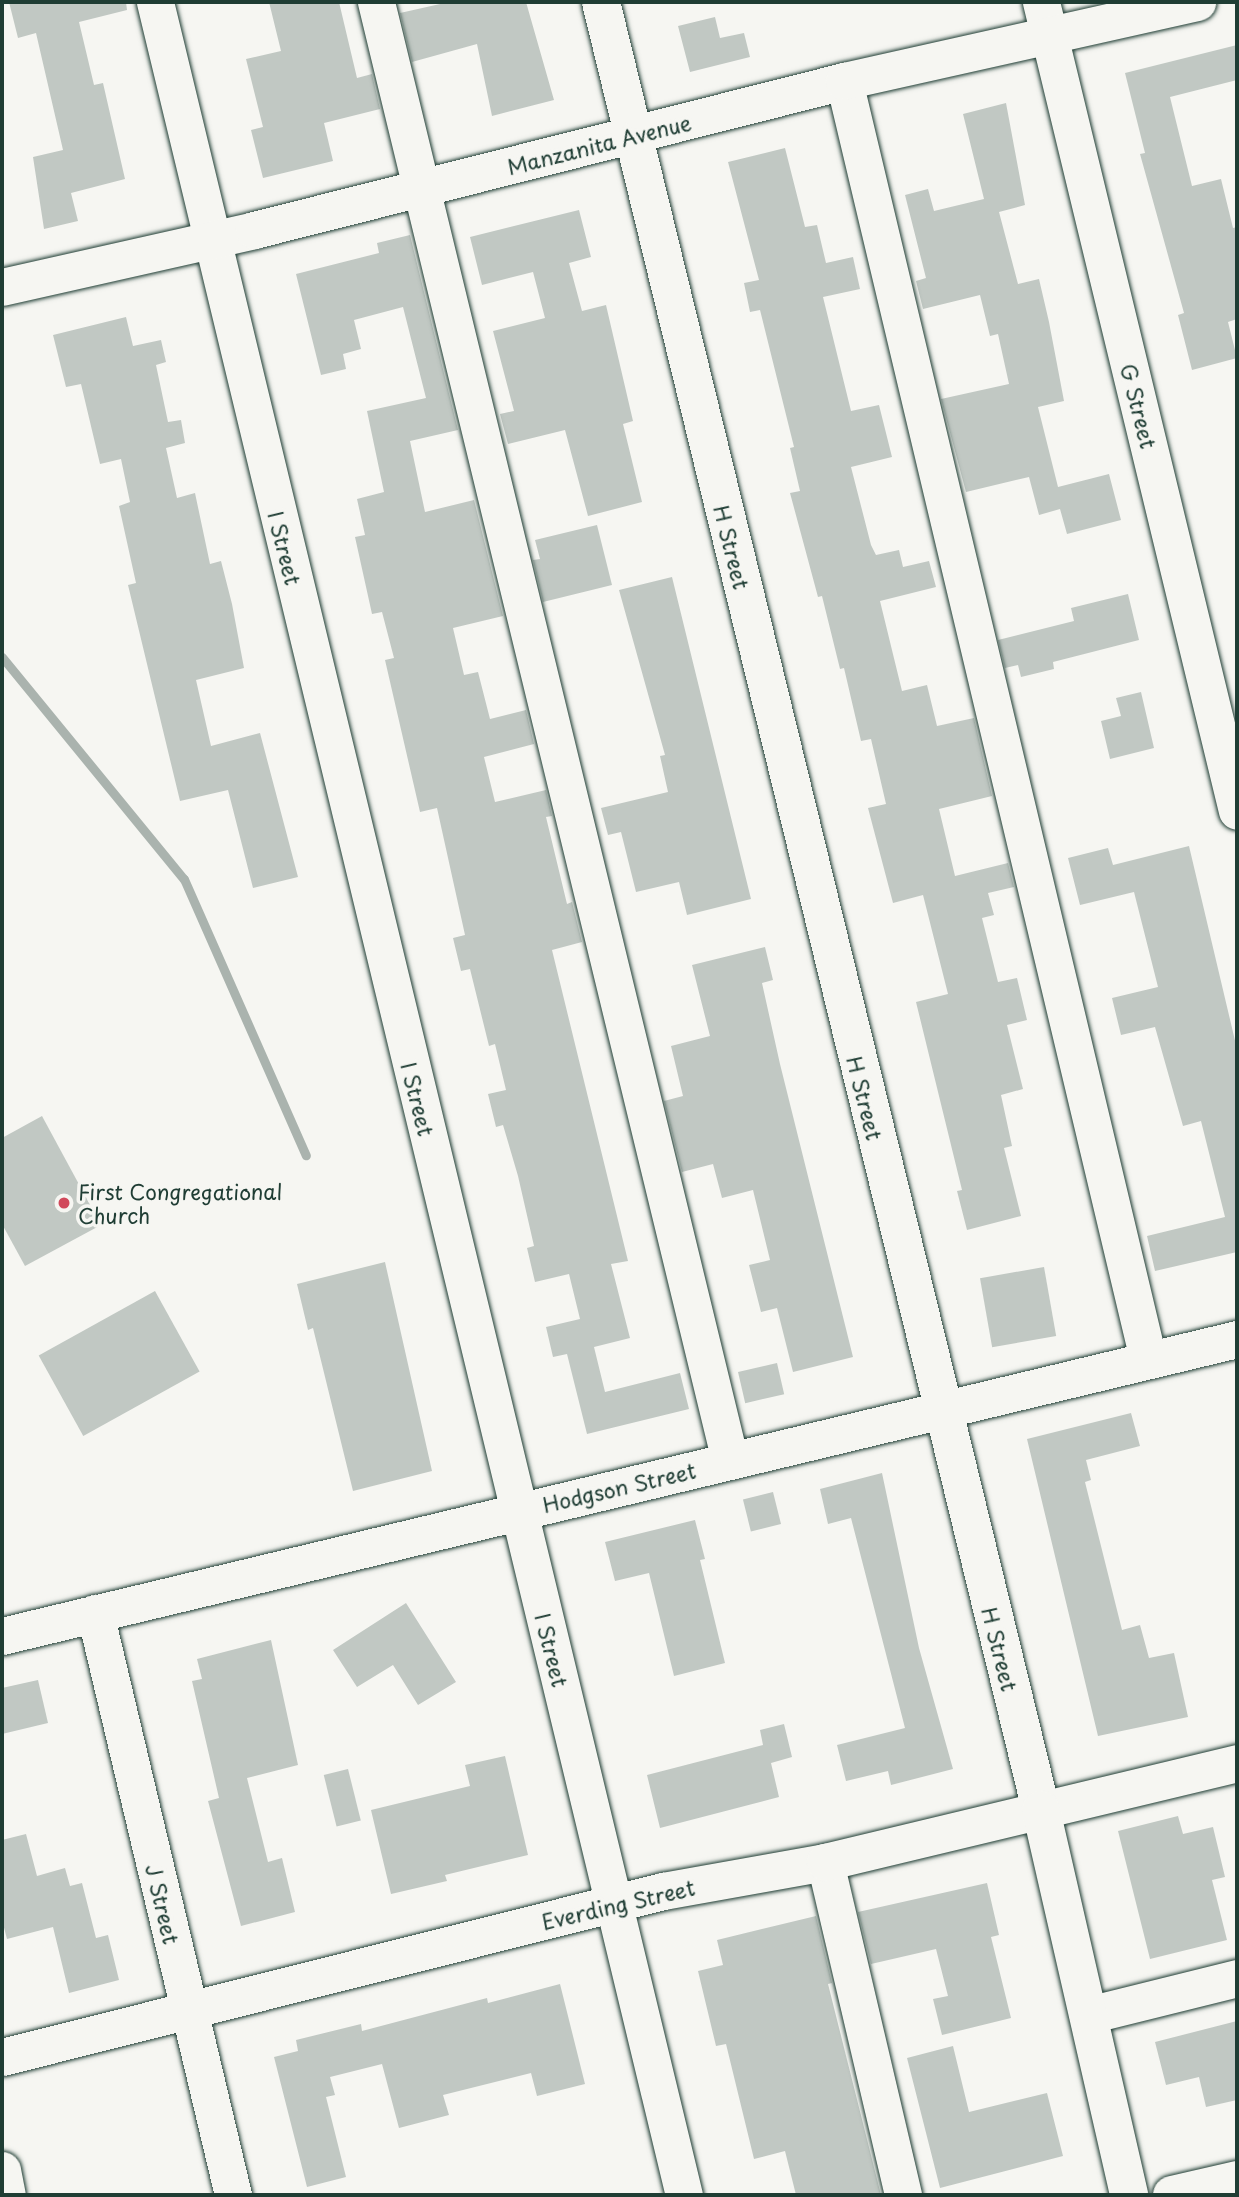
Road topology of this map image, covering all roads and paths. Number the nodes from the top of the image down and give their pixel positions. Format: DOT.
graph roads {
  1 [pos="155,2"];
  2 [pos="376,2"];
  3 [pos="601,2"];
  4 [pos="1197,2"];
  5 [pos="1045,18"];
  6 [pos="844,81"];
  7 [pos="633,136"];
  8 [pos="422,187"];
  9 [pos="210,239"];
  10 [pos="2,287"];
  11 [pos="1237,811"];
  12 [pos="1237,1339"];
  13 [pos="1148,1359"];
  14 [pos="941,1412"];
  15 [pos="730,1461"];
  16 [pos="518,1510"];
  17 [pos="95,1613"];
  18 [pos="2,1636"];
  19 [pos="1237,1763"];
  20 [pos="1041,1810"];
  21 [pos="825,1862"];
  22 [pos="615,1904"];
  23 [pos="1237,1978"];
  24 [pos="188,2010"];
  25 [pos="1088,2015"];
  26 [pos="2,2057"];
  27 [pos="2,2170"];
  28 [pos="1237,2180"];
  29 [pos="8,2195"];
  30 [pos="233,2195"];
  31 [pos="684,2195"];
  32 [pos="903,2195"];
  33 [pos="1129,2195"];
  34 [pos="1171,2195"];
  1 -- 9 [label="street, I Street"];
  2 -- 8 [label="street"];
  3 -- 7 [label="main road, H Street"];
  4 -- 5 [label="street, Manzanita Avenue"];
  5 -- 6 [label="street, Manzanita Avenue"];
  5 -- 11 [label="street, G Street"];
  6 -- 7 [label="street, Manzanita Avenue"];
  6 -- 13 [label="street"];
  7 -- 8 [label="street, Manzanita Avenue"];
  7 -- 14 [label="main road, H Street"];
  8 -- 9 [label="street, Manzanita Avenue"];
  8 -- 15 [label="street"];
  9 -- 10 [label="street, Manzanita Avenue"];
  9 -- 16 [label="street, I Street"];
  12 -- 13 [label="street, Hodgson Street"];
  13 -- 14 [label="street, Hodgson Street"];
  14 -- 15 [label="street, Hodgson Street"];
  14 -- 20 [label="main road, H Street"];
  15 -- 16 [label="street, Hodgson Street"];
  16 -- 17 [label="street, Hodgson Street"];
  16 -- 22 [label="street, I Street"];
  17 -- 18 [label="street, Hodgson Street"];
  17 -- 24 [label="street, J Street"];
  19 -- 20 [label="street, Everding Street"];
  20 -- 21 [label="street, Everding Street"];
  20 -- 25 [label="main road, H Street"];
  21 -- 22 [label="street, Everding Street"];
  21 -- 32 [label="street"];
  22 -- 24 [label="street, Everding Street"];
  22 -- 31 [label="street, I Street"];
  23 -- 25 [label="street"];
  24 -- 26 [label="street, Everding Street"];
  24 -- 30 [label="street, J Street"];
  25 -- 33 [label="main road, H Street"];
  27 -- 29 [label="street"];
  28 -- 34 [label="main road"];
}
